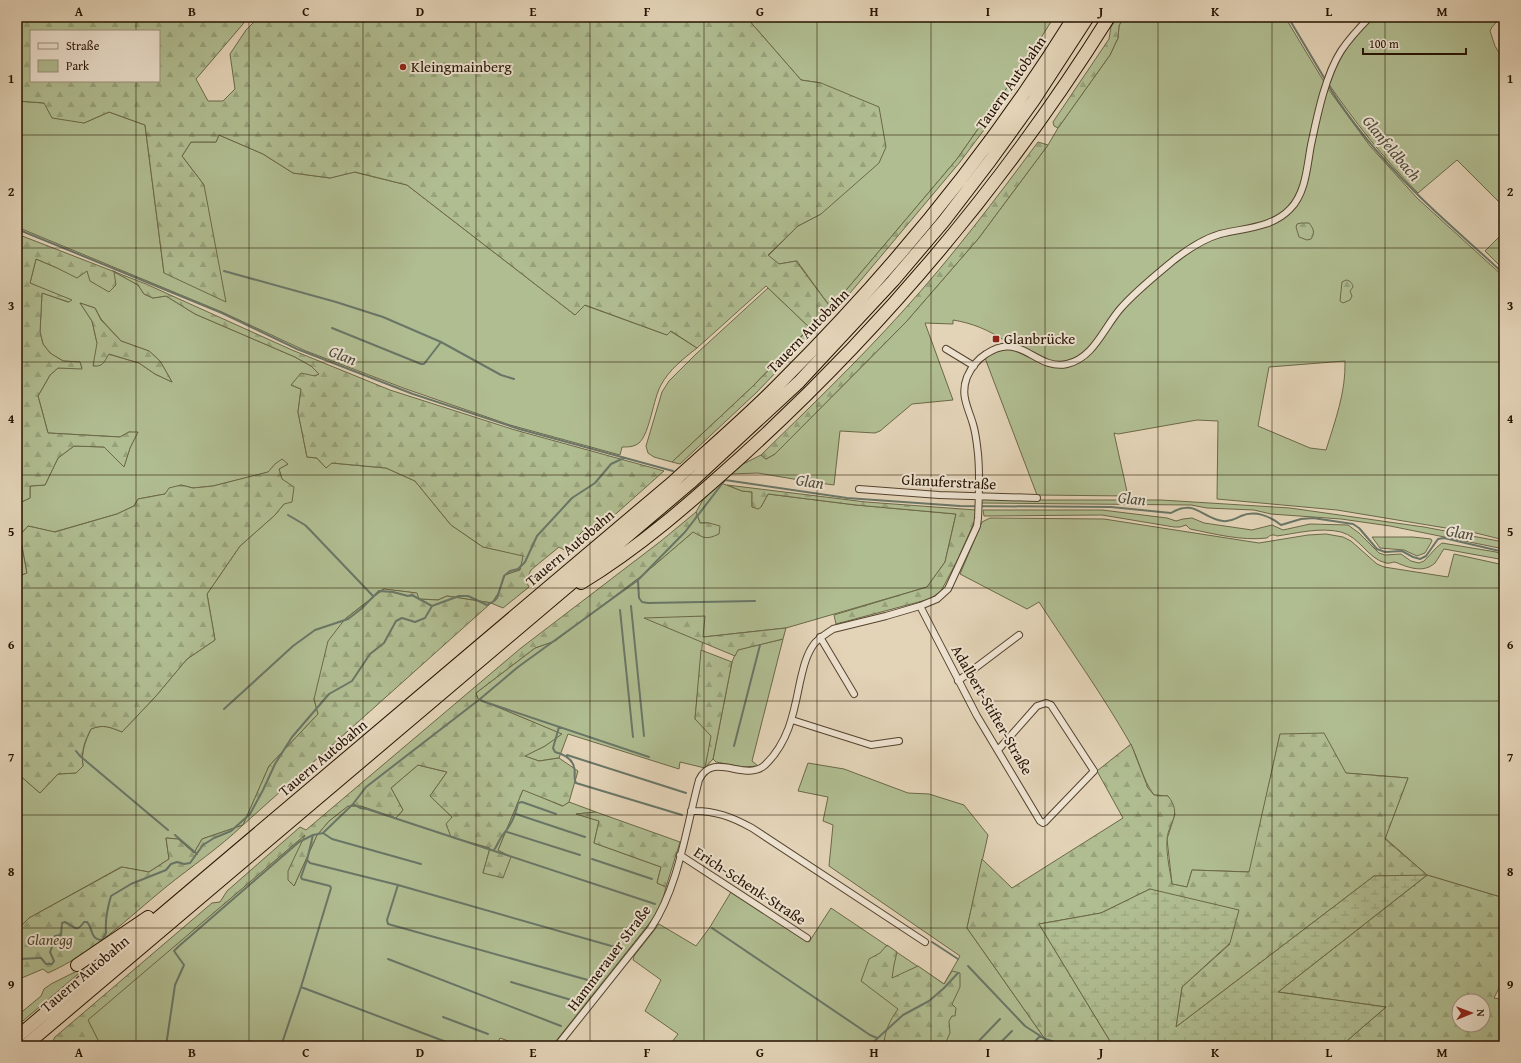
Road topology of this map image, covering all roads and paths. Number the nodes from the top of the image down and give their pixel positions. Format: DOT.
graph roads {
  1 [pos="1074,17"];
  2 [pos="1088,17"];
  3 [pos="1109,17"];
  4 [pos="1370,17"];
  5 [pos="946,349"];
  6 [pos="974,366"];
  7 [pos="859,489"];
  8 [pos="979,497"];
  9 [pos="1037,498"];
  10 [pos="551,601"];
  11 [pos="920,606"];
  12 [pos="1019,636"];
  13 [pos="820,637"];
  14 [pos="958,681"];
  15 [pos="854,694"];
  16 [pos="792,720"];
  17 [pos="900,741"];
  18 [pos="998,750"];
  19 [pos="691,811"];
  20 [pos="680,855"];
  21 [pos="183,897"];
  22 [pos="807,938"];
  23 [pos="925,942"];
  24 [pos="77,965"];
  25 [pos="64,1013"];
  26 [pos="58,1025"];
  27 [pos="17,1037"];
  28 [pos="25,1046"];
  29 [pos="557,1046"];
  1 -- 21 [label="highway, Tauern Autobahn"];
  2 -- 10 [label="highway"];
  3 -- 10 [label="highway"];
  4 -- 6 [label="street, Hammerauer Straße"];
  5 -- 6 [label="street"];
  6 -- 8 [label="street, Hammerauer Straße"];
  7 -- 8 [label="street, Glanuferstraße"];
  8 -- 9 [label="street, Glanuferstraße"];
  8 -- 11 [label="street, Hammerauer Straße"];
  10 -- 25 [label="highway, Tauern Autobahn"];
  11 -- 13 [label="street, Hammerauer Straße"];
  11 -- 14 [label="street, Adalbert-Stifter-Straße"];
  12 -- 14 [label="street"];
  13 -- 15 [label="street"];
  13 -- 16 [label="street, Hammerauer Straße"];
  14 -- 18 [label="street, Adalbert-Stifter-Straße"];
  16 -- 17 [label="street"];
  16 -- 19 [label="street, Hammerauer Straße"];
  18 -- 18 [label="street, Adalbert-Stifter-Straße"];
  19 -- 20 [label="street, Hammerauer Straße"];
  19 -- 23 [label="street"];
  20 -- 22 [label="street, Erich-Schenk-Straße"];
  20 -- 29 [label="street, Hammerauer Straße"];
  21 -- 24 [label="highway"];
  21 -- 27 [label="highway, Tauern Autobahn"];
  25 -- 26 [label="highway"];
  25 -- 28 [label="highway, Tauern Autobahn"];
}
